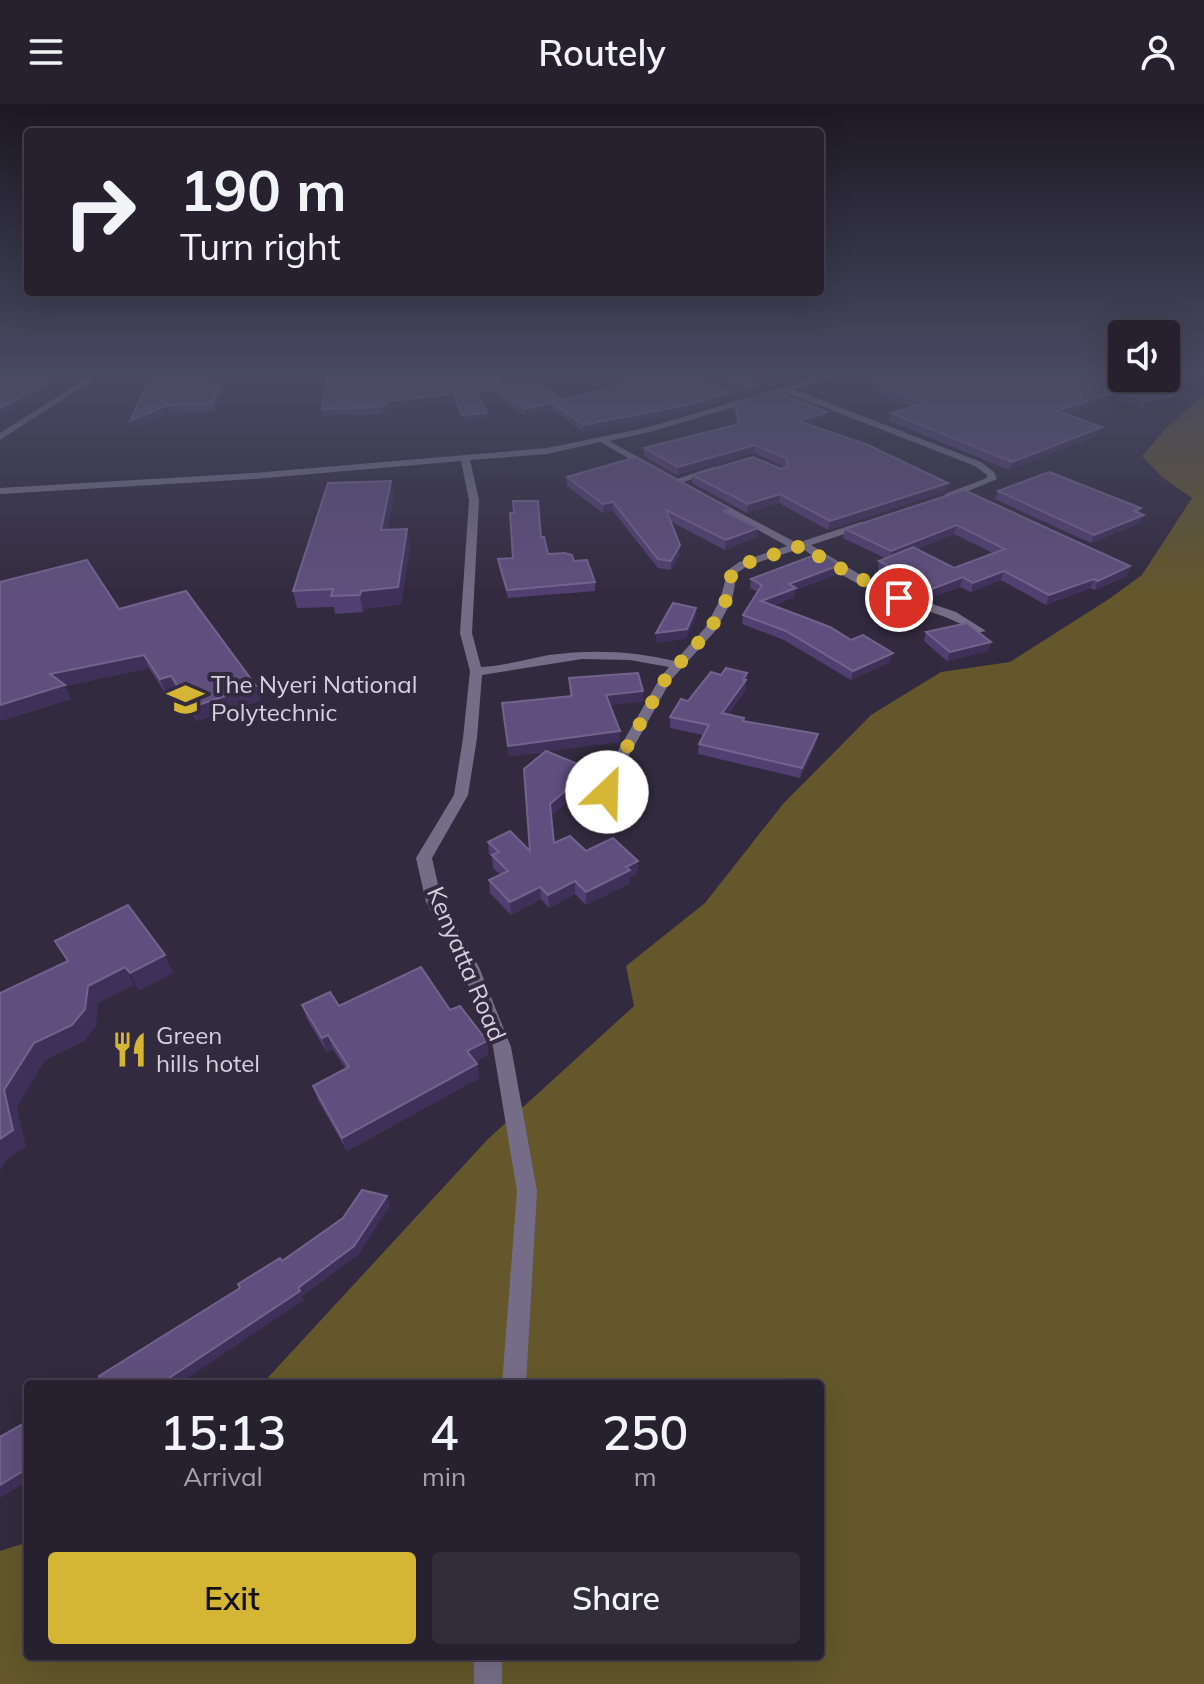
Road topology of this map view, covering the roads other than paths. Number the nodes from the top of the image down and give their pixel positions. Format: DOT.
graph roads {
  1 [pos="568,447"];
  2 [pos="614,447"];
  3 [pos="937,447"];
  4 [pos="465,460"];
  5 [pos="725,466"];
  6 [pos="676,481"];
  7 [pos="689,489"];
  8 [pos="0,491"];
  9 [pos="963,491"];
  10 [pos="703,496"];
  11 [pos="975,496"];
  12 [pos="934,501"];
  13 [pos="876,520"];
  14 [pos="800,546"];
  15 [pos="980,631"];
  16 [pos="679,666"];
  17 [pos="476,671"];
  18 [pos="599,816"];
  19 [pos="514,1380"];
  20 [pos="488,1660"];
  21 [pos="488,1684"];
  1 -- 4 [label="street"];
  2 -- 6 [label="street"];
  3 -- 9 [label="street"];
  4 -- 8 [label="street"];
  4 -- 17 [label="street, Kenyatta Road"];
  5 -- 6 [label="street"];
  6 -- 7 [label="street"];
  9 -- 11 [label="street"];
  9 -- 12 [label="street"];
  10 -- 14 [label="street"];
  13 -- 14 [label="street"];
  14 -- 15 [label="street"];
  14 -- 16 [label="street"];
  16 -- 17 [label="street"];
  16 -- 18 [label="street"];
  17 -- 19 [label="street, Kenyatta Road"];
  20 -- 21 [label="street"];
}
